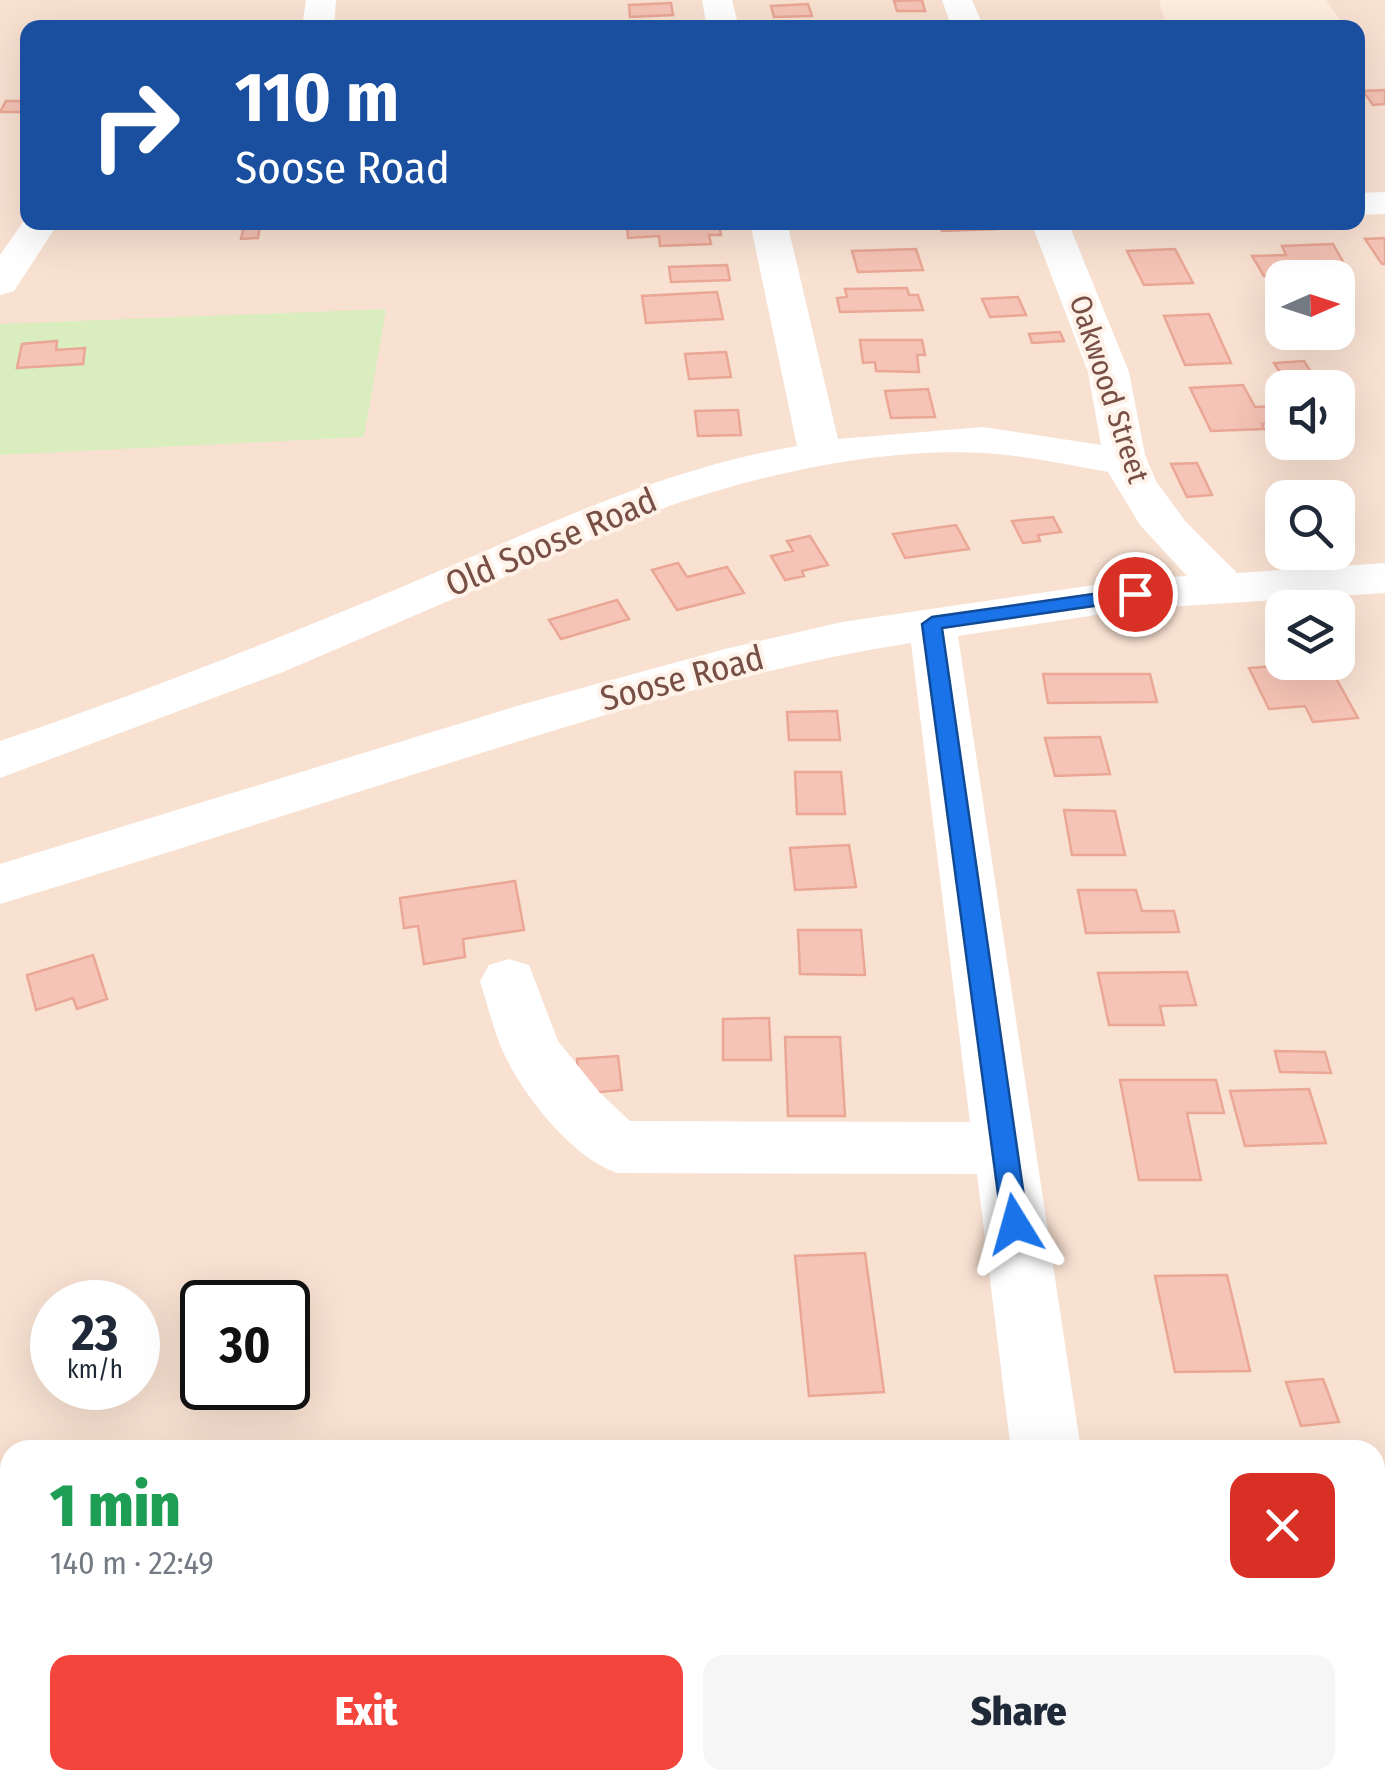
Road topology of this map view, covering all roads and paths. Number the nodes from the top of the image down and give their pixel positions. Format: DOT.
graph roads {
  1 [pos="36,230"];
  2 [pos="770,230"];
  3 [pos="1052,230"];
  4 [pos="0,283"];
  5 [pos="820,454"];
  6 [pos="1126,462"];
  7 [pos="1385,578"];
  8 [pos="1226,588"];
  9 [pos="932,624"];
  10 [pos="0,760"];
  11 [pos="0,884"];
  12 [pos="509,981"];
  13 [pos="1004,1148"];
  14 [pos="1045,1440"];
  1 -- 4 [label="street"];
  2 -- 5 [label="street"];
  3 -- 6 [label="street, Oakwood Street"];
  5 -- 6 [label="street, Old Soose Road"];
  5 -- 10 [label="street, Old Soose Road"];
  6 -- 8 [label="street, Oakwood Street"];
  7 -- 8 [label="street, Soose Road"];
  8 -- 9 [label="street, Soose Road"];
  9 -- 11 [label="street, Soose Road"];
  9 -- 13 [label="street"];
  12 -- 13 [label="street"];
  13 -- 14 [label="street"];
}
